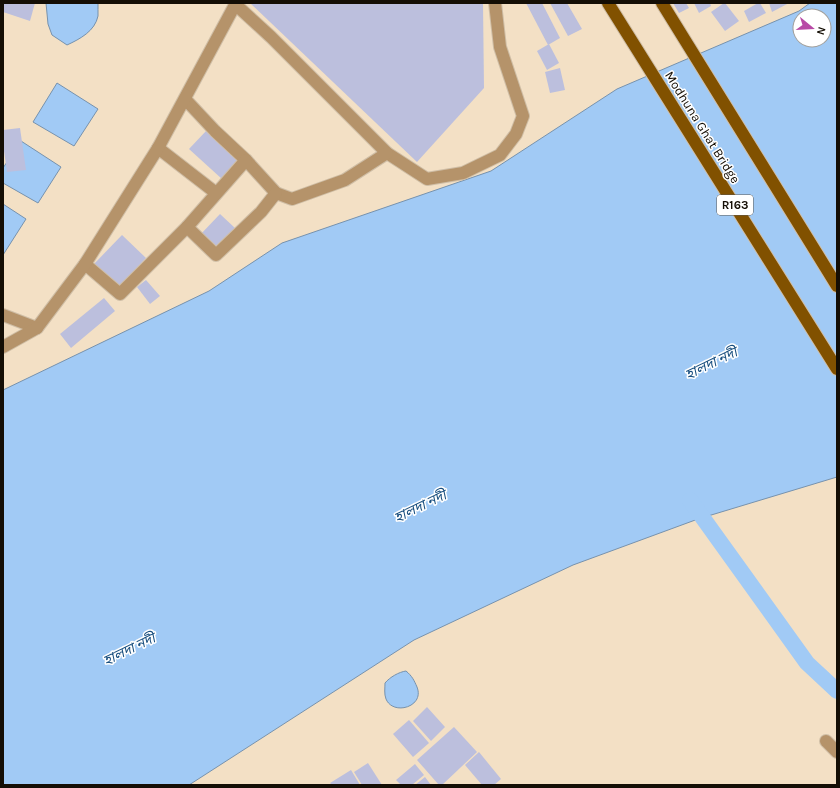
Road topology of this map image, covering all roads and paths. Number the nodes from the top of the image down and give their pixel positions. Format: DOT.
graph roads {
  1 [pos="236,3"];
  2 [pos="496,3"];
  3 [pos="608,3"];
  4 [pos="662,3"];
  5 [pos="185,99"];
  6 [pos="158,148"];
  7 [pos="387,152"];
  8 [pos="246,160"];
  9 [pos="216,193"];
  10 [pos="276,193"];
  11 [pos="187,227"];
  12 [pos="85,264"];
  13 [pos="837,286"];
  14 [pos="3,315"];
  15 [pos="37,328"];
  16 [pos="3,347"];
  17 [pos="837,369"];
  18 [pos="826,741"];
  19 [pos="837,752"];
  1 -- 5 [label="street"];
  1 -- 7 [label="street"];
  2 -- 7 [label="street"];
  3 -- 17 [label="main road, Modhuna Ghat Bridge / R163"];
  4 -- 13 [label="main road"];
  5 -- 6 [label="street"];
  5 -- 8 [label="street"];
  6 -- 9 [label="street"];
  6 -- 12 [label="street"];
  7 -- 10 [label="street"];
  8 -- 9 [label="street"];
  8 -- 10 [label="street"];
  9 -- 11 [label="street"];
  10 -- 11 [label="street"];
  11 -- 12 [label="street"];
  12 -- 15 [label="street"];
  14 -- 15 [label="street"];
  15 -- 16 [label="street"];
  18 -- 19 [label="street"];
}
